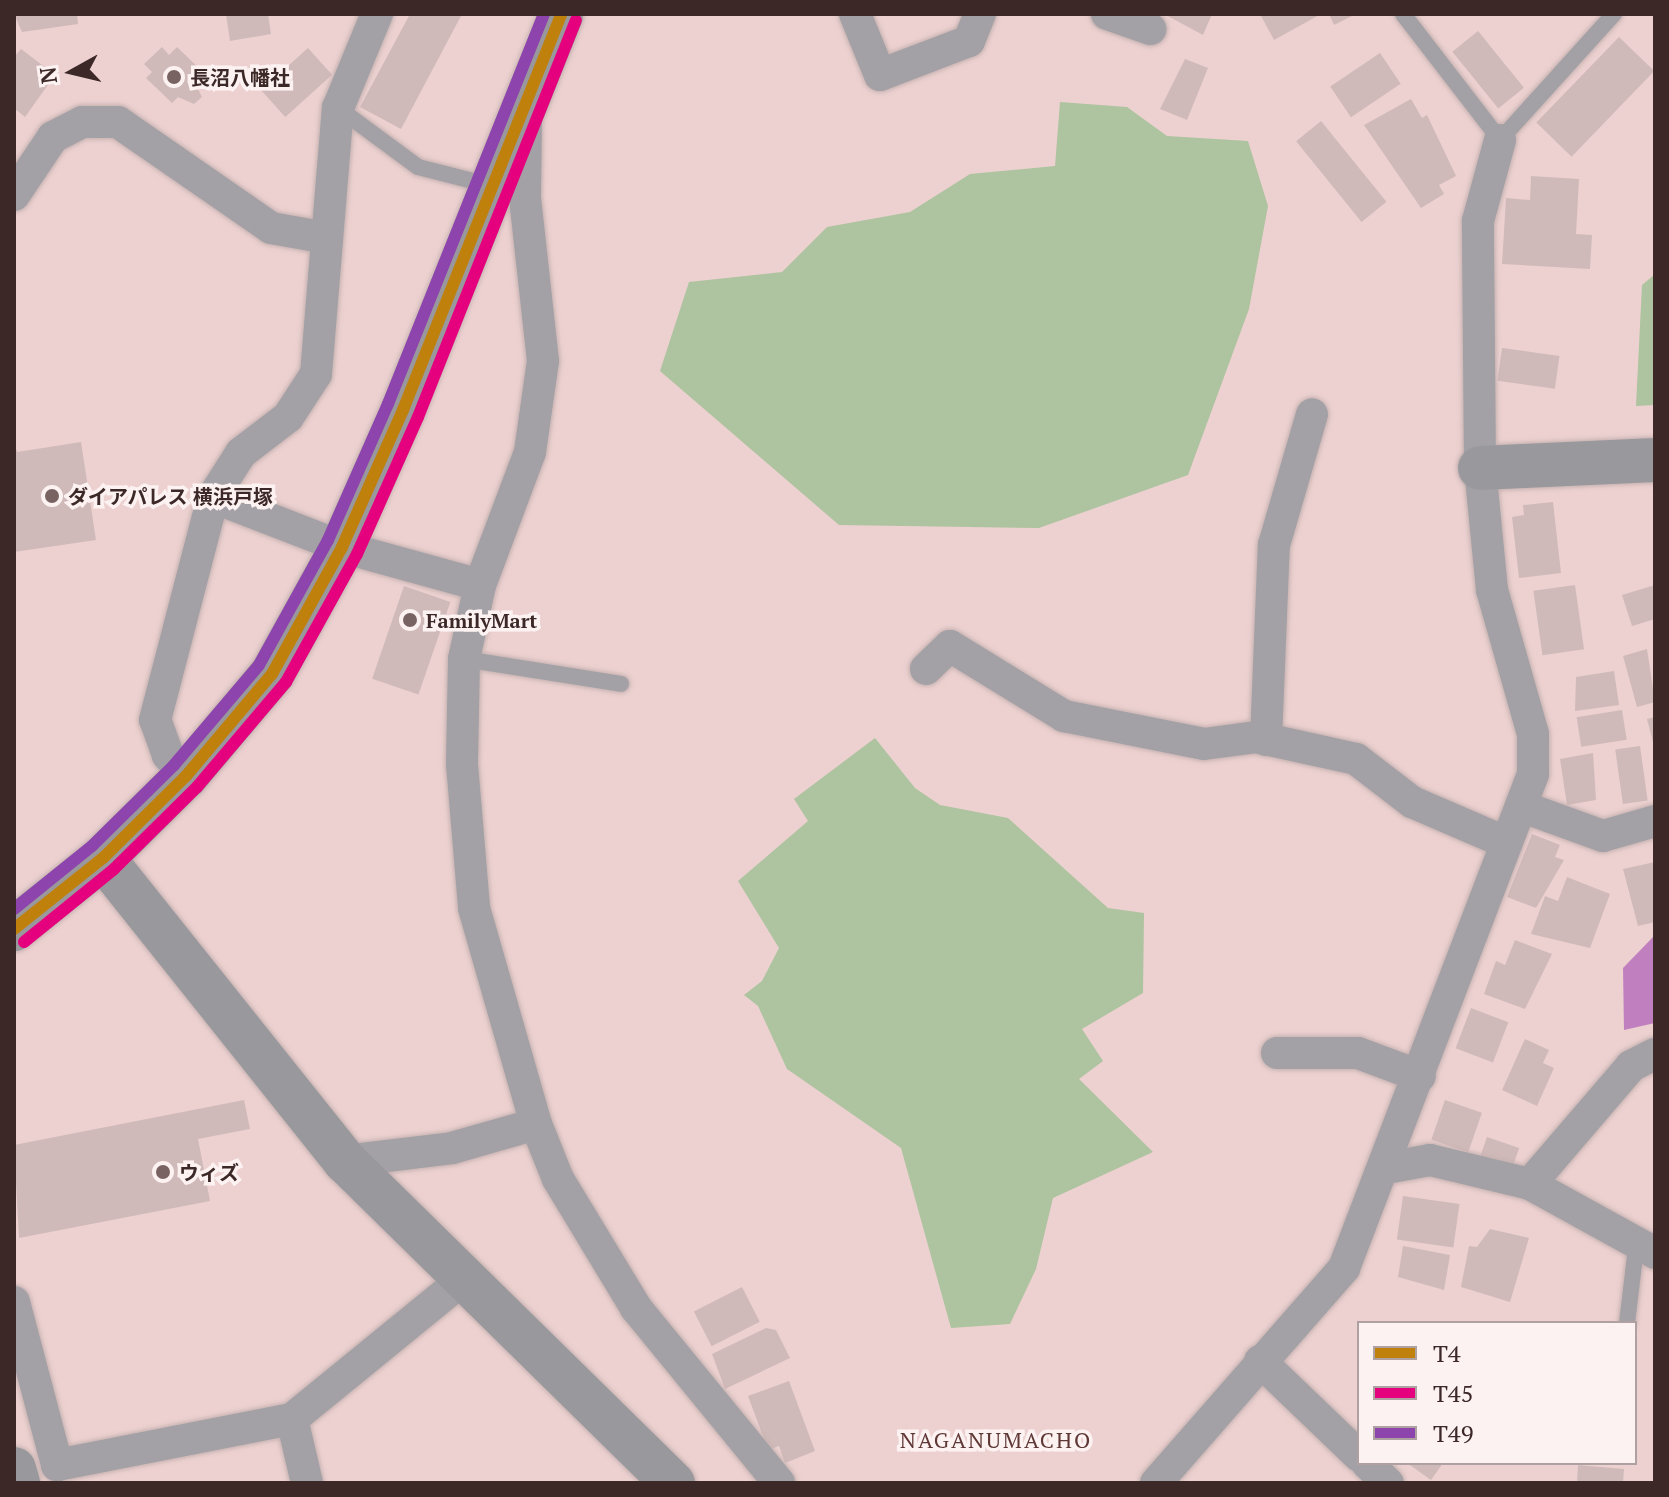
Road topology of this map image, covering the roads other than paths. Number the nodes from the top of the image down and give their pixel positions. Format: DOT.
graph roads {
  1 [pos="377,14"];
  2 [pos="561,14"];
  3 [pos="855,14"];
  4 [pos="980,14"];
  5 [pos="1107,14"];
  6 [pos="1403,14"];
  7 [pos="1614,14"];
  8 [pos="1150,29"];
  9 [pos="526,96"];
  10 [pos="338,108"];
  11 [pos="1500,140"];
  12 [pos="489,185"];
  13 [pos="14,195"];
  14 [pos="327,238"];
  15 [pos="1312,414"];
  16 [pos="1655,460"];
  17 [pos="1480,468"];
  18 [pos="213,497"];
  19 [pos="342,547"];
  20 [pos="480,585"];
  21 [pos="464,659"];
  22 [pos="926,669"];
  23 [pos="621,684"];
  24 [pos="1266,740"];
  25 [pos="186,776"];
  26 [pos="1523,807"];
  27 [pos="1655,821"];
  28 [pos="1507,843"];
  29 [pos="103,858"];
  30 [pos="14,929"];
  31 [pos="1277,1053"];
  32 [pos="1655,1054"];
  33 [pos="1420,1076"];
  34 [pos="536,1124"];
  35 [pos="345,1161"];
  36 [pos="1386,1168"];
  37 [pos="1530,1184"];
  38 [pos="1646,1250"];
  39 [pos="461,1281"];
  40 [pos="14,1302"];
  41 [pos="1628,1321"];
  42 [pos="1260,1361"];
  43 [pos="292,1419"];
  44 [pos="1357,1454"];
  45 [pos="1369,1465"];
  46 [pos="14,1469"];
  47 [pos="18,1483"];
  48 [pos="307,1483"];
  49 [pos="673,1483"];
  50 [pos="779,1483"];
  51 [pos="1156,1483"];
  52 [pos="1388,1483"];
  1 -- 10 [label="street"];
  2 -- 9 [label="main road"];
  3 -- 4 [label="street"];
  5 -- 8 [label="street"];
  6 -- 11 [label="lane"];
  7 -- 11 [label="lane"];
  9 -- 12 [label="main road"];
  9 -- 20 [label="street"];
  10 -- 12 [label="lane"];
  10 -- 14 [label="street"];
  11 -- 17 [label="street"];
  12 -- 19 [label="main road"];
  13 -- 14 [label="street"];
  14 -- 18 [label="street"];
  15 -- 24 [label="street"];
  16 -- 17 [label="main road"];
  17 -- 26 [label="street"];
  18 -- 19 [label="street"];
  18 -- 25 [label="street"];
  19 -- 20 [label="street"];
  19 -- 25 [label="main road"];
  20 -- 21 [label="street"];
  21 -- 23 [label="lane"];
  21 -- 34 [label="street"];
  22 -- 24 [label="street"];
  24 -- 28 [label="street"];
  25 -- 29 [label="main road"];
  26 -- 27 [label="street"];
  26 -- 28 [label="street"];
  28 -- 33 [label="street"];
  29 -- 30 [label="main road"];
  29 -- 35 [label="main road"];
  31 -- 33 [label="street"];
  32 -- 37 [label="street"];
  33 -- 36 [label="street"];
  34 -- 35 [label="street"];
  34 -- 50 [label="street"];
  35 -- 39 [label="main road"];
  36 -- 37 [label="street"];
  36 -- 42 [label="street"];
  37 -- 38 [label="street"];
  38 -- 41 [label="lane"];
  39 -- 43 [label="street"];
  39 -- 49 [label="main road"];
  40 -- 43 [label="street"];
  42 -- 44 [label="street"];
  42 -- 51 [label="street"];
  43 -- 48 [label="street"];
  45 -- 52 [label="street"];
  46 -- 47 [label="main road"];
}
